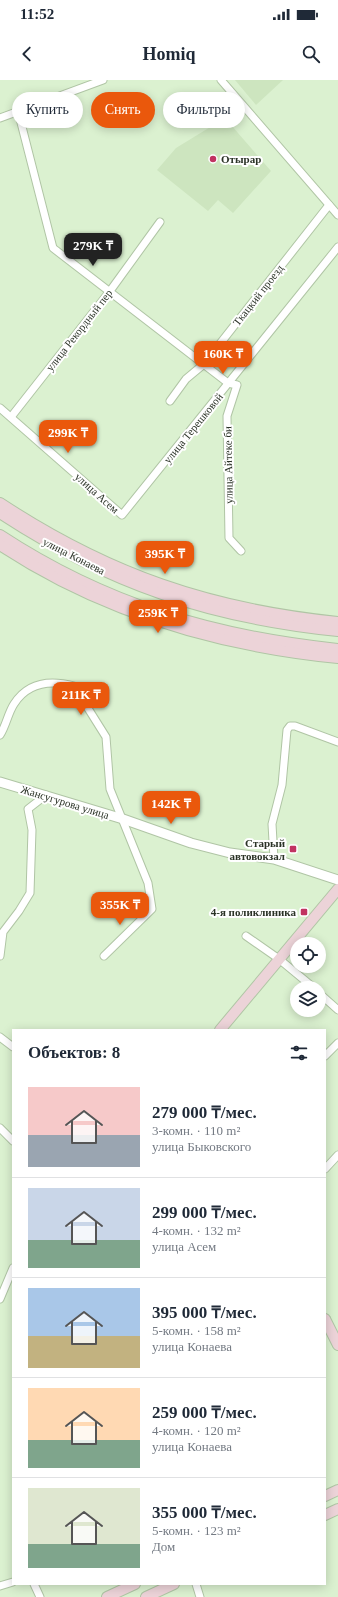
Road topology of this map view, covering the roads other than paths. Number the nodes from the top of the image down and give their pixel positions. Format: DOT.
graph roads {
  1 [pos="103,80"];
  2 [pos="222,80"];
  3 [pos="70,92"];
  4 [pos="12,113"];
  5 [pos="0,118"];
  6 [pos="22,128"];
  7 [pos="329,205"];
  8 [pos="338,215"];
  9 [pos="160,222"];
  10 [pos="338,247"];
  11 [pos="110,292"];
  12 [pos="204,364"];
  13 [pos="228,383"];
  14 [pos="170,401"];
  15 [pos="0,408"];
  16 [pos="11,417"];
  17 [pos="0,503"];
  18 [pos="0,513"];
  19 [pos="122,515"];
  20 [pos="0,535"];
  21 [pos="0,545"];
  22 [pos="241,551"];
  23 [pos="338,622"];
  24 [pos="338,631"];
  25 [pos="338,649"];
  26 [pos="338,658"];
  27 [pos="0,735"];
  28 [pos="338,742"];
  29 [pos="0,782"];
  30 [pos="46,795"];
  31 [pos="123,819"];
  32 [pos="274,859"];
  33 [pos="338,880"];
  34 [pos="338,889"];
  35 [pos="246,936"];
  36 [pos="0,956"];
  37 [pos="104,956"];
  38 [pos="279,959"];
  39 [pos="306,981"];
  40 [pos="326,999"];
  41 [pos="338,1010"];
  42 [pos="221,1029"];
  43 [pos="0,1037"];
  44 [pos="338,1043"];
  45 [pos="12,1046"];
  46 [pos="326,1055"];
  47 [pos="0,1128"];
  48 [pos="12,1139"];
  49 [pos="338,1155"];
  50 [pos="326,1168"];
  51 [pos="12,1270"];
  52 [pos="0,1299"];
  53 [pos="326,1321"];
  54 [pos="338,1345"];
  55 [pos="338,1490"];
  56 [pos="326,1496"];
  57 [pos="338,1509"];
  58 [pos="326,1515"];
  59 [pos="12,1582"];
  60 [pos="34,1585"];
  61 [pos="134,1585"];
  62 [pos="172,1585"];
  63 [pos="196,1585"];
  64 [pos="0,1586"];
  65 [pos="40,1597"];
  66 [pos="107,1597"];
  67 [pos="146,1597"];
  68 [pos="200,1597"];
  1 -- 3 [label="street"];
  2 -- 7 [label="street"];
  4 -- 5 [label="street"];
  6 -- 11 [label="street"];
  7 -- 8 [label="street"];
  7 -- 12 [label="street, Ткацкий проезд"];
  9 -- 11 [label="street, улица Рекордный пер"];
  10 -- 13 [label="street, улица Терешковой"];
  11 -- 12 [label="street"];
  11 -- 16 [label="street, улица Рекордный пер"];
  12 -- 13 [label="street"];
  12 -- 14 [label="street, Ткацкий проезд"];
  13 -- 19 [label="street, улица Терешковой"];
  13 -- 22 [label="street, улица Айтеке би"];
  15 -- 16 [label="street, улица Асем"];
  16 -- 19 [label="street, улица Асем"];
  17 -- 23 [label="main road"];
  18 -- 24 [label="main road, улица Конаева"];
  20 -- 25 [label="main road, улица Конаева"];
  21 -- 26 [label="main road"];
  27 -- 31 [label="street"];
  28 -- 32 [label="street"];
  29 -- 30 [label="street, Жансугурова улица"];
  30 -- 31 [label="street, Жансугурова улица"];
  30 -- 36 [label="street"];
  31 -- 32 [label="street, Жансугурова улица"];
  31 -- 37 [label="street"];
  32 -- 33 [label="street, Жансугурова улица"];
  34 -- 38 [label="main road"];
  35 -- 38 [label="street"];
  38 -- 39 [label="street"];
  38 -- 42 [label="main road"];
  40 -- 41 [label="street"];
  43 -- 45 [label="street"];
  44 -- 46 [label="street"];
  47 -- 48 [label="street"];
  49 -- 50 [label="street"];
  51 -- 52 [label="street"];
  53 -- 54 [label="main road"];
  55 -- 56 [label="main road"];
  57 -- 58 [label="main road"];
  59 -- 64 [label="street"];
  60 -- 65 [label="street"];
  61 -- 66 [label="main road"];
  62 -- 67 [label="main road"];
  63 -- 68 [label="street"];
}
